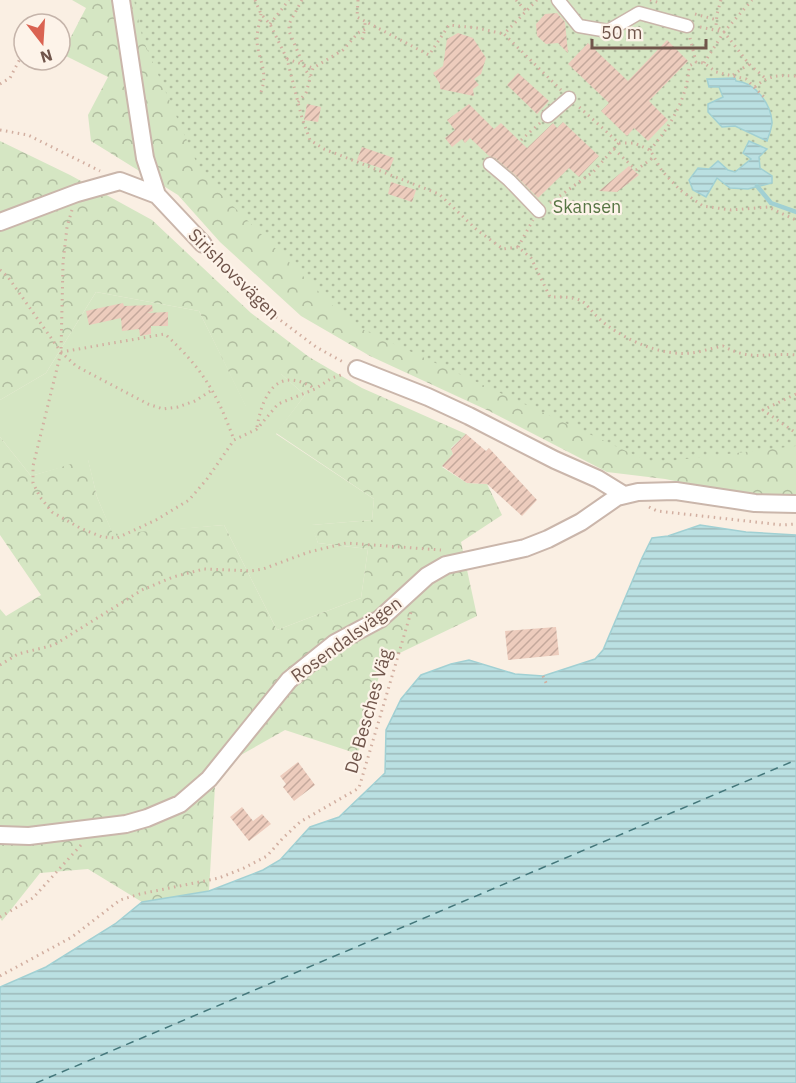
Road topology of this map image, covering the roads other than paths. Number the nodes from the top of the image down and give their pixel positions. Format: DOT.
graph roads {
  1 [pos="121,0"];
  2 [pos="558,0"];
  3 [pos="687,26"];
  4 [pos="569,98"];
  5 [pos="548,116"];
  6 [pos="490,164"];
  7 [pos="157,195"];
  8 [pos="539,211"];
  9 [pos="0,222"];
  10 [pos="202,244"];
  11 [pos="357,369"];
  12 [pos="624,495"];
  13 [pos="796,504"];
  14 [pos="0,835"];
  1 -- 7 [label="street, Sirishovsvägen"];
  2 -- 3 [label="street"];
  4 -- 5 [label="street"];
  6 -- 8 [label="street"];
  7 -- 9 [label="street"];
  7 -- 10 [label="street, Sirishovsvägen"];
  11 -- 12 [label="street"];
  12 -- 13 [label="street, Rosendalsvägen"];
  12 -- 14 [label="street, Rosendalsvägen"];
}
